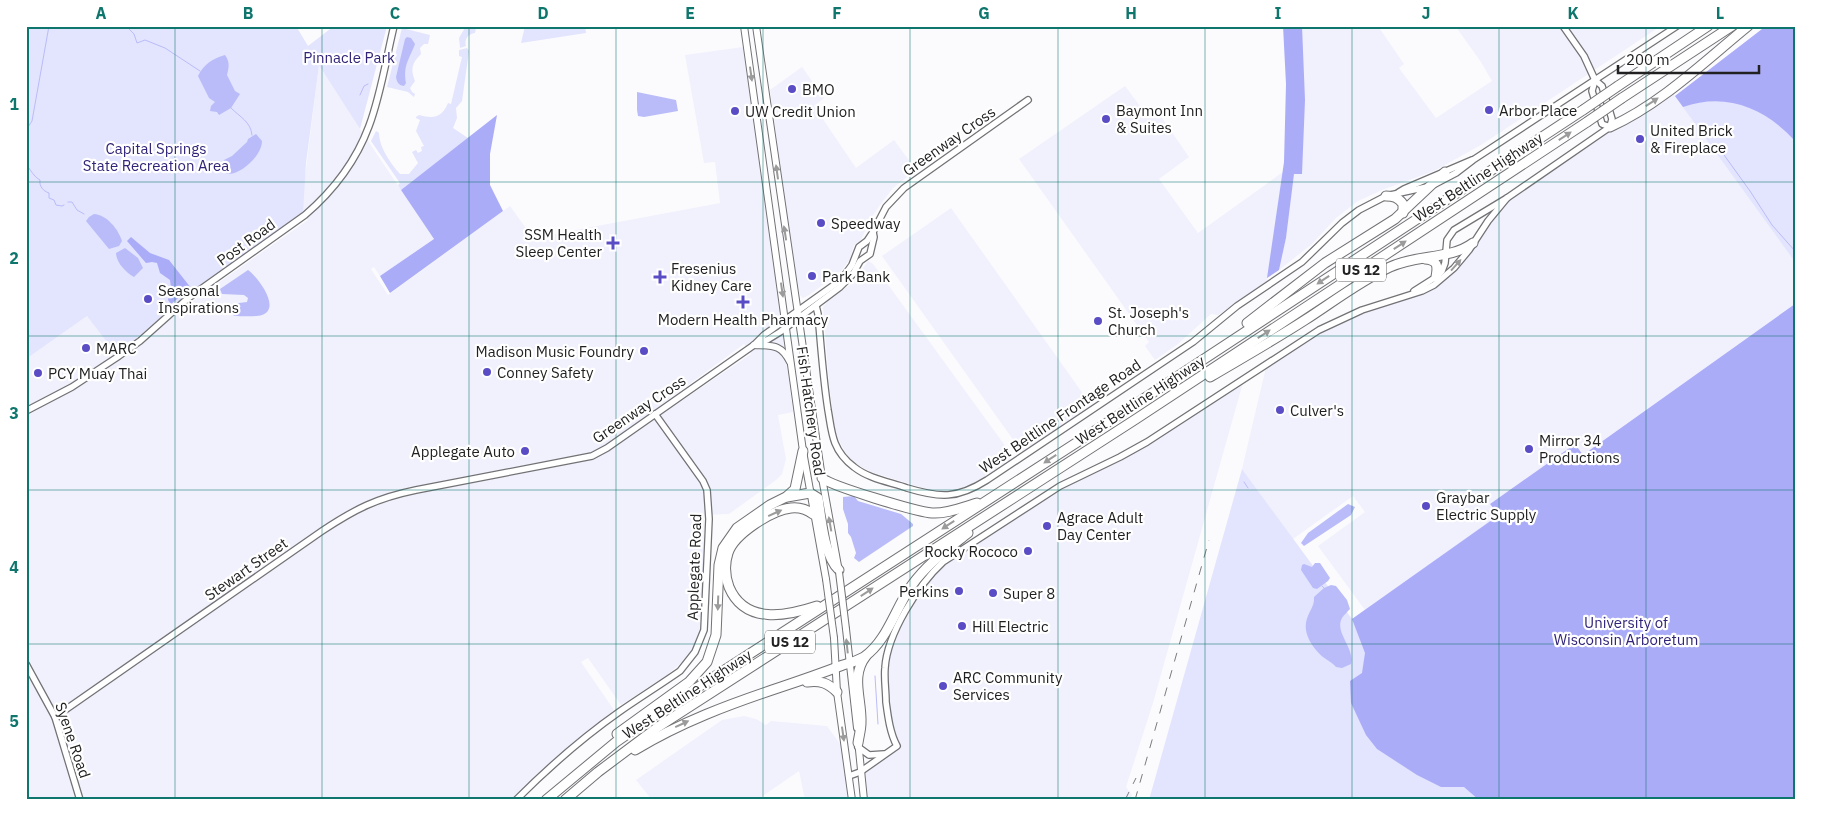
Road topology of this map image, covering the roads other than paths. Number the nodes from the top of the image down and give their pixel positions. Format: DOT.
graph roads {
  1 [pos="394,26"];
  2 [pos="744,26"];
  3 [pos="756,26"];
  4 [pos="1562,26"];
  5 [pos="1677,26"];
  6 [pos="1708,26"];
  7 [pos="1732,26"];
  8 [pos="1748,26"];
  9 [pos="1595,80"];
  10 [pos="1028,100"];
  11 [pos="1610,127"];
  12 [pos="1473,160"];
  13 [pos="1445,172"];
  14 [pos="767,182"];
  15 [pos="1429,186"];
  16 [pos="1399,192"];
  17 [pos="780,194"];
  18 [pos="1386,196"];
  19 [pos="1507,198"];
  20 [pos="769,203"];
  21 [pos="1403,213"];
  22 [pos="783,216"];
  23 [pos="873,232"];
  24 [pos="1473,243"];
  25 [pos="861,246"];
  26 [pos="870,249"];
  27 [pos="858,253"];
  28 [pos="1446,254"];
  29 [pos="864,258"];
  30 [pos="1418,258"];
  31 [pos="1436,277"];
  32 [pos="1404,297"];
  33 [pos="816,306"];
  34 [pos="798,310"];
  35 [pos="786,318"];
  36 [pos="799,318"];
  37 [pos="787,327"];
  38 [pos="754,345"];
  39 [pos="792,367"];
  40 [pos="1179,374"];
  41 [pos="26,411"];
  42 [pos="655,414"];
  43 [pos="1136,419"];
  44 [pos="803,452"];
  45 [pos="822,478"];
  46 [pos="468,480"];
  47 [pos="810,493"];
  48 [pos="786,497"];
  49 [pos="989,498"];
  50 [pos="1003,505"];
  51 [pos="813,514"];
  52 [pos="839,571"];
  53 [pos="829,601"];
  54 [pos="871,651"];
  55 [pos="850,663"];
  56 [pos="26,664"];
  57 [pos="836,668"];
  58 [pos="837,692"];
  59 [pos="763,693"];
  60 [pos="55,717"];
  61 [pos="858,745"];
  62 [pos="886,754"];
  63 [pos="860,772"];
  64 [pos="849,776"];
  65 [pos="580,786"];
  66 [pos="548,798"];
  67 [pos="80,800"];
  68 [pos="516,800"];
  69 [pos="565,800"];
  70 [pos="852,800"];
  71 [pos="864,800"];
  1 -- 41 [label="street, Post Road"];
  2 -- 14 [label="main road, Fish Hatchery Road, one-way"];
  17 -- 3 [label="main road, Fish Hatchery Road, one-way"];
  4 -- 9 [label="street"];
  5 -- 9 [label="street, West Beltline Frontage Road"];
  6 -- 40 [label="highway, West Beltline Highway / US 12, one-way, bridge"];
  43 -- 7 [label="highway, West Beltline Highway / US 12, one-way, bridge"];
  11 -- 8 [label="highway, one-way"];
  9 -- 11 [label="street"];
  9 -- 11 [label="street"];
  9 -- 12 [label="street, West Beltline Frontage Road"];
  10 -- 23 [label="street, Greenway Cross"];
  11 -- 19 [label="street"];
  12 -- 13 [label="street, West Beltline Frontage Road"];
  12 -- 15 [label="street, West Beltline Frontage Road"];
  13 -- 15 [label="highway"];
  13 -- 16 [label="street, West Beltline Frontage Road"];
  14 -- 17 [label="main road"];
  14 -- 20 [label="main road, Fish Hatchery Road"];
  15 -- 16 [label="street, West Beltline Frontage Road"];
  15 -- 21 [label="highway"];
  16 -- 18 [label="street, West Beltline Frontage Road"];
  17 -- 22 [label="main road, Fish Hatchery Road"];
  18 -- 21 [label="highway"];
  18 -- 33 [label="street, West Beltline Frontage Road"];
  19 -- 24 [label="street"];
  19 -- 28 [label="street"];
  20 -- 22 [label="main road"];
  20 -- 35 [label="main road, Fish Hatchery Road, one-way"];
  21 -- 40 [label="highway"];
  34 -- 22 [label="main road, Fish Hatchery Road, one-way"];
  23 -- 25 [label="street, Greenway Cross"];
  23 -- 26 [label="street, Greenway Cross"];
  24 -- 28 [label="highway"];
  32 -- 24 [label="street, one-way"];
  25 -- 26 [label="street"];
  25 -- 27 [label="street, Greenway Cross"];
  26 -- 29 [label="street, Greenway Cross"];
  27 -- 29 [label="street"];
  27 -- 34 [label="street, Greenway Cross"];
  28 -- 30 [label="highway"];
  28 -- 31 [label="street"];
  29 -- 33 [label="street, Greenway Cross"];
  30 -- 31 [label="highway"];
  30 -- 43 [label="highway"];
  31 -- 32 [label="street"];
  32 -- 62 [label="street"];
  33 -- 36 [label="street, Greenway Cross"];
  34 -- 35 [label="street, Greenway Cross"];
  34 -- 36 [label="main road, Fish Hatchery Road"];
  35 -- 37 [label="main road, Fish Hatchery Road"];
  35 -- 38 [label="street, Greenway Cross"];
  36 -- 37 [label="street, Greenway Cross"];
  36 -- 45 [label="main road, Fish Hatchery Road"];
  37 -- 38 [label="street, Greenway Cross"];
  37 -- 39 [label="main road, Fish Hatchery Road"];
  38 -- 39 [label="main road"];
  38 -- 42 [label="street, Greenway Cross"];
  39 -- 44 [label="main road, Fish Hatchery Road"];
  40 -- 49 [label="highway, West Beltline Highway / US 12, one-way"];
  42 -- 46 [label="street, Greenway Cross"];
  42 -- 68 [label="street, Applegate Road"];
  43 -- 50 [label="highway, West Beltline Highway / US 12"];
  44 -- 47 [label="main road, Fish Hatchery Road"];
  44 -- 48 [label="highway"];
  45 -- 49 [label="highway"];
  52 -- 45 [label="main road, Fish Hatchery Road, one-way"];
  46 -- 60 [label="street, Stewart Street"];
  47 -- 48 [label="highway"];
  47 -- 51 [label="main road, Fish Hatchery Road"];
  47 -- 52 [label="highway"];
  48 -- 66 [label="highway, one-way"];
  49 -- 53 [label="highway, West Beltline Highway / US 12, one-way"];
  50 -- 54 [label="highway"];
  65 -- 50 [label="highway, West Beltline Highway / US 12, one-way"];
  53 -- 51 [label="highway, one-way"];
  51 -- 57 [label="main road, Fish Hatchery Road, bridge"];
  55 -- 52 [label="main road, Fish Hatchery Road, one-way, bridge"];
  53 -- 66 [label="highway, West Beltline Highway / US 12"];
  54 -- 55 [label="highway"];
  54 -- 61 [label="highway"];
  55 -- 57 [label="highway"];
  55 -- 61 [label="main road, Fish Hatchery Road"];
  56 -- 60 [label="street, Syene Road"];
  57 -- 58 [label="main road, Fish Hatchery Road"];
  57 -- 59 [label="highway"];
  58 -- 59 [label="highway"];
  58 -- 64 [label="main road, Fish Hatchery Road, one-way"];
  65 -- 59 [label="highway, one-way"];
  60 -- 67 [label="street, Syene Road"];
  61 -- 62 [label="street"];
  61 -- 63 [label="main road, Fish Hatchery Road"];
  62 -- 63 [label="street"];
  63 -- 64 [label="street"];
  63 -- 71 [label="main road, Fish Hatchery Road"];
  64 -- 70 [label="main road, Fish Hatchery Road"];
  65 -- 69 [label="highway, West Beltline Highway / US 12"];
}
